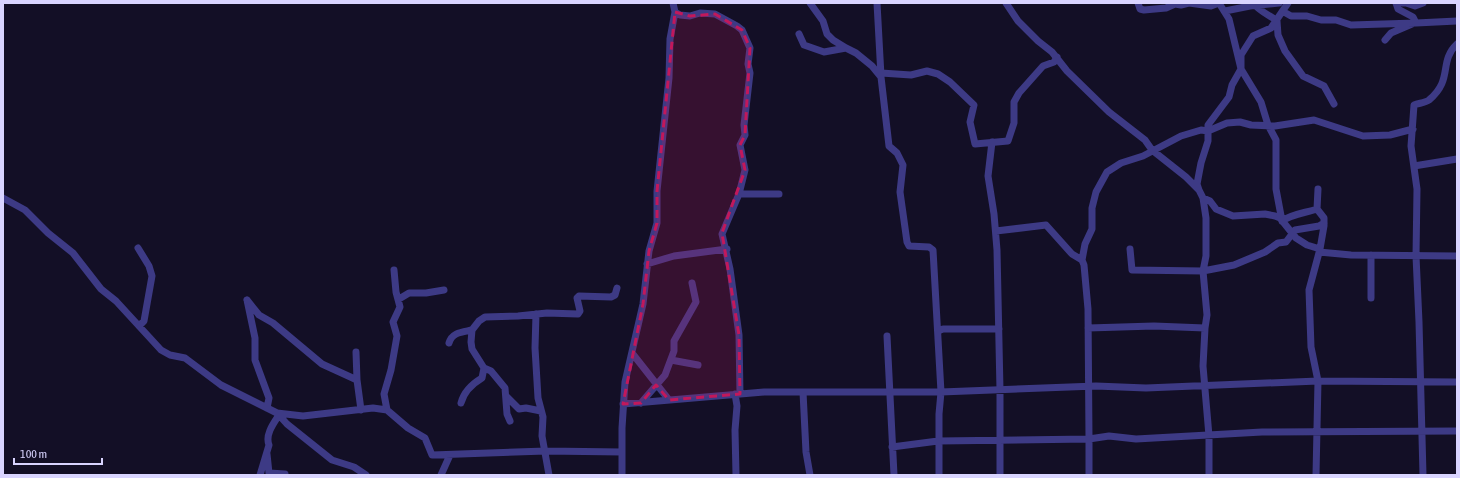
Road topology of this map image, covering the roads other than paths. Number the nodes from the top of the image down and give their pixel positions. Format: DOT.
graph roads {
  1 [pos="673,3"];
  2 [pos="810,3"];
  3 [pos="877,3"];
  4 [pos="1006,3"];
  5 [pos="1138,3"];
  6 [pos="1219,3"];
  7 [pos="1279,3"];
  8 [pos="1288,3"];
  9 [pos="1396,3"];
  10 [pos="1423,3"];
  11 [pos="1256,5"];
  12 [pos="1225,11"];
  13 [pos="676,12"];
  14 [pos="1284,12"];
  15 [pos="1277,21"];
  16 [pos="1457,21"];
  17 [pos="1416,22"];
  18 [pos="798,34"];
  19 [pos="1385,40"];
  20 [pos="1457,44"];
  21 [pos="846,48"];
  22 [pos="1057,57"];
  23 [pos="1241,69"];
  24 [pos="881,75"];
  25 [pos="1334,104"];
  26 [pos="1268,125"];
  27 [pos="1206,129"];
  28 [pos="1411,131"];
  29 [pos="992,142"];
  30 [pos="1152,150"];
  31 [pos="1457,159"];
  32 [pos="1414,166"];
  33 [pos="1318,189"];
  34 [pos="1199,190"];
  35 [pos="739,194"];
  36 [pos="779,194"];
  37 [pos="3,198"];
  38 [pos="1203,198"];
  39 [pos="1317,209"];
  40 [pos="1282,221"];
  41 [pos="1322,226"];
  42 [pos="996,230"];
  43 [pos="1291,234"];
  44 [pos="138,248"];
  45 [pos="726,249"];
  46 [pos="1130,249"];
  47 [pos="1320,250"];
  48 [pos="1371,255"];
  49 [pos="1416,256"];
  50 [pos="1457,256"];
  51 [pos="1082,260"];
  52 [pos="647,264"];
  53 [pos="394,270"];
  54 [pos="1203,271"];
  55 [pos="692,283"];
  56 [pos="617,288"];
  57 [pos="444,290"];
  58 [pos="1372,298"];
  59 [pos="399,300"];
  60 [pos="536,314"];
  61 [pos="139,326"];
  62 [pos="1088,328"];
  63 [pos="1204,328"];
  64 [pos="999,329"];
  65 [pos="472,330"];
  66 [pos="938,331"];
  67 [pos="887,336"];
  68 [pos="449,343"];
  69 [pos="356,352"];
  70 [pos="632,353"];
  71 [pos="671,360"];
  72 [pos="698,365"];
  73 [pos="484,368"];
  74 [pos="357,380"];
  75 [pos="1318,381"];
  76 [pos="1419,381"];
  77 [pos="1457,382"];
  78 [pos="656,385"];
  79 [pos="1206,385"];
  80 [pos="1090,387"];
  81 [pos="889,390"];
  82 [pos="1000,390"];
  83 [pos="803,392"];
  84 [pos="941,392"];
  85 [pos="737,394"];
  86 [pos="506,396"];
  87 [pos="669,400"];
  88 [pos="461,403"];
  89 [pos="641,403"];
  90 [pos="623,404"];
  91 [pos="267,408"];
  92 [pos="360,410"];
  93 [pos="387,410"];
  94 [pos="541,411"];
  95 [pos="278,414"];
  96 [pos="510,421"];
  97 [pos="1317,432"];
  98 [pos="1422,432"];
  99 [pos="1457,432"];
  100 [pos="1209,436"];
  101 [pos="1089,439"];
  102 [pos="938,441"];
  103 [pos="1000,441"];
  104 [pos="892,448"];
  105 [pos="546,452"];
  106 [pos="622,452"];
  107 [pos="266,453"];
  108 [pos="450,455"];
  109 [pos="285,474"];
  110 [pos="260,475"];
  111 [pos="366,475"];
  112 [pos="441,475"];
  113 [pos="549,475"];
  114 [pos="622,475"];
  115 [pos="736,475"];
  116 [pos="810,475"];
  117 [pos="894,475"];
  118 [pos="939,475"];
  119 [pos="1000,475"];
  120 [pos="1089,475"];
  121 [pos="1209,475"];
  122 [pos="1316,475"];
  123 [pos="1423,475"];
  1 -- 13 [label="street"];
  2 -- 21 [label="street"];
  3 -- 24 [label="street"];
  4 -- 22 [label="street"];
  5 -- 6 [label="street"];
  6 -- 12 [label="street"];
  7 -- 11 [label="street"];
  8 -- 14 [label="street"];
  9 -- 10 [label="street"];
  9 -- 17 [label="street"];
  11 -- 12 [label="street"];
  11 -- 15 [label="street"];
  12 -- 23 [label="street"];
  13 -- 35 [label="street"];
  13 -- 52 [label="street"];
  14 -- 15 [label="street"];
  14 -- 17 [label="street"];
  15 -- 23 [label="street"];
  15 -- 25 [label="street"];
  16 -- 17 [label="street"];
  17 -- 19 [label="street"];
  18 -- 21 [label="street"];
  20 -- 28 [label="street"];
  21 -- 24 [label="street"];
  22 -- 29 [label="street"];
  22 -- 30 [label="street"];
  23 -- 26 [label="street"];
  23 -- 27 [label="street"];
  24 -- 29 [label="street"];
  24 -- 66 [label="street"];
  26 -- 27 [label="street"];
  26 -- 28 [label="street"];
  26 -- 40 [label="street"];
  27 -- 30 [label="street"];
  27 -- 34 [label="street"];
  28 -- 32 [label="street"];
  29 -- 42 [label="street"];
  30 -- 34 [label="street"];
  30 -- 51 [label="street"];
  31 -- 32 [label="street"];
  32 -- 49 [label="street"];
  33 -- 39 [label="street"];
  34 -- 38 [label="street"];
  35 -- 36 [label="street"];
  35 -- 45 [label="street"];
  37 -- 61 [label="street"];
  38 -- 40 [label="street"];
  38 -- 54 [label="street"];
  39 -- 40 [label="street"];
  39 -- 41 [label="street"];
  40 -- 43 [label="street"];
  41 -- 43 [label="street"];
  41 -- 47 [label="street"];
  42 -- 51 [label="street"];
  42 -- 64 [label="street"];
  43 -- 47 [label="street"];
  43 -- 54 [label="street"];
  44 -- 61 [label="street"];
  45 -- 52 [label="street"];
  45 -- 85 [label="street"];
  46 -- 54 [label="street"];
  47 -- 48 [label="street"];
  47 -- 75 [label="street"];
  48 -- 49 [label="street"];
  48 -- 58 [label="street"];
  49 -- 50 [label="street"];
  49 -- 76 [label="street"];
  51 -- 62 [label="street"];
  52 -- 70 [label="street"];
  53 -- 59 [label="street"];
  54 -- 63 [label="street"];
  55 -- 71 [label="street"];
  56 -- 60 [label="street"];
  57 -- 59 [label="street"];
  59 -- 93 [label="street"];
  60 -- 65 [label="street"];
  60 -- 94 [label="street"];
  61 -- 91 [label="street"];
  62 -- 63 [label="street"];
  62 -- 80 [label="street"];
  63 -- 79 [label="street"];
  64 -- 66 [label="street"];
  64 -- 82 [label="street"];
  65 -- 68 [label="street"];
  65 -- 73 [label="street"];
  66 -- 84 [label="street"];
  67 -- 81 [label="street"];
  69 -- 74 [label="street"];
  70 -- 78 [label="street"];
  70 -- 90 [label="street"];
  71 -- 72 [label="street"];
  71 -- 78 [label="street"];
  73 -- 86 [label="street"];
  73 -- 88 [label="street"];
  74 -- 91 [label="street"];
  74 -- 92 [label="street"];
  75 -- 76 [label="street"];
  75 -- 79 [label="street"];
  75 -- 97 [label="street"];
  76 -- 77 [label="street"];
  76 -- 98 [label="street"];
  78 -- 87 [label="street"];
  78 -- 89 [label="street"];
  79 -- 80 [label="street"];
  79 -- 100 [label="street"];
  80 -- 82 [label="street"];
  80 -- 101 [label="street"];
  81 -- 83 [label="street"];
  81 -- 84 [label="street"];
  81 -- 104 [label="street"];
  82 -- 84 [label="street"];
  82 -- 103 [label="street"];
  83 -- 85 [label="street"];
  83 -- 116 [label="street"];
  84 -- 102 [label="street"];
  85 -- 87 [label="street"];
  85 -- 115 [label="street"];
  86 -- 94 [label="street"];
  86 -- 96 [label="street"];
  87 -- 89 [label="street"];
  89 -- 90 [label="street"];
  90 -- 106 [label="street"];
  91 -- 95 [label="street"];
  92 -- 93 [label="street"];
  92 -- 95 [label="street"];
  93 -- 108 [label="street"];
  94 -- 105 [label="street"];
  95 -- 107 [label="street"];
  95 -- 111 [label="street"];
  97 -- 98 [label="street"];
  97 -- 100 [label="street"];
  97 -- 122 [label="street"];
  98 -- 99 [label="street"];
  98 -- 123 [label="street"];
  100 -- 101 [label="street"];
  100 -- 121 [label="street"];
  101 -- 103 [label="street"];
  101 -- 120 [label="street"];
  102 -- 103 [label="street"];
  102 -- 104 [label="street"];
  102 -- 118 [label="street"];
  103 -- 119 [label="street"];
  104 -- 117 [label="street"];
  105 -- 106 [label="street"];
  105 -- 108 [label="street"];
  105 -- 113 [label="street"];
  106 -- 114 [label="street"];
  107 -- 109 [label="street"];
  107 -- 110 [label="street"];
  108 -- 112 [label="street"];
}
